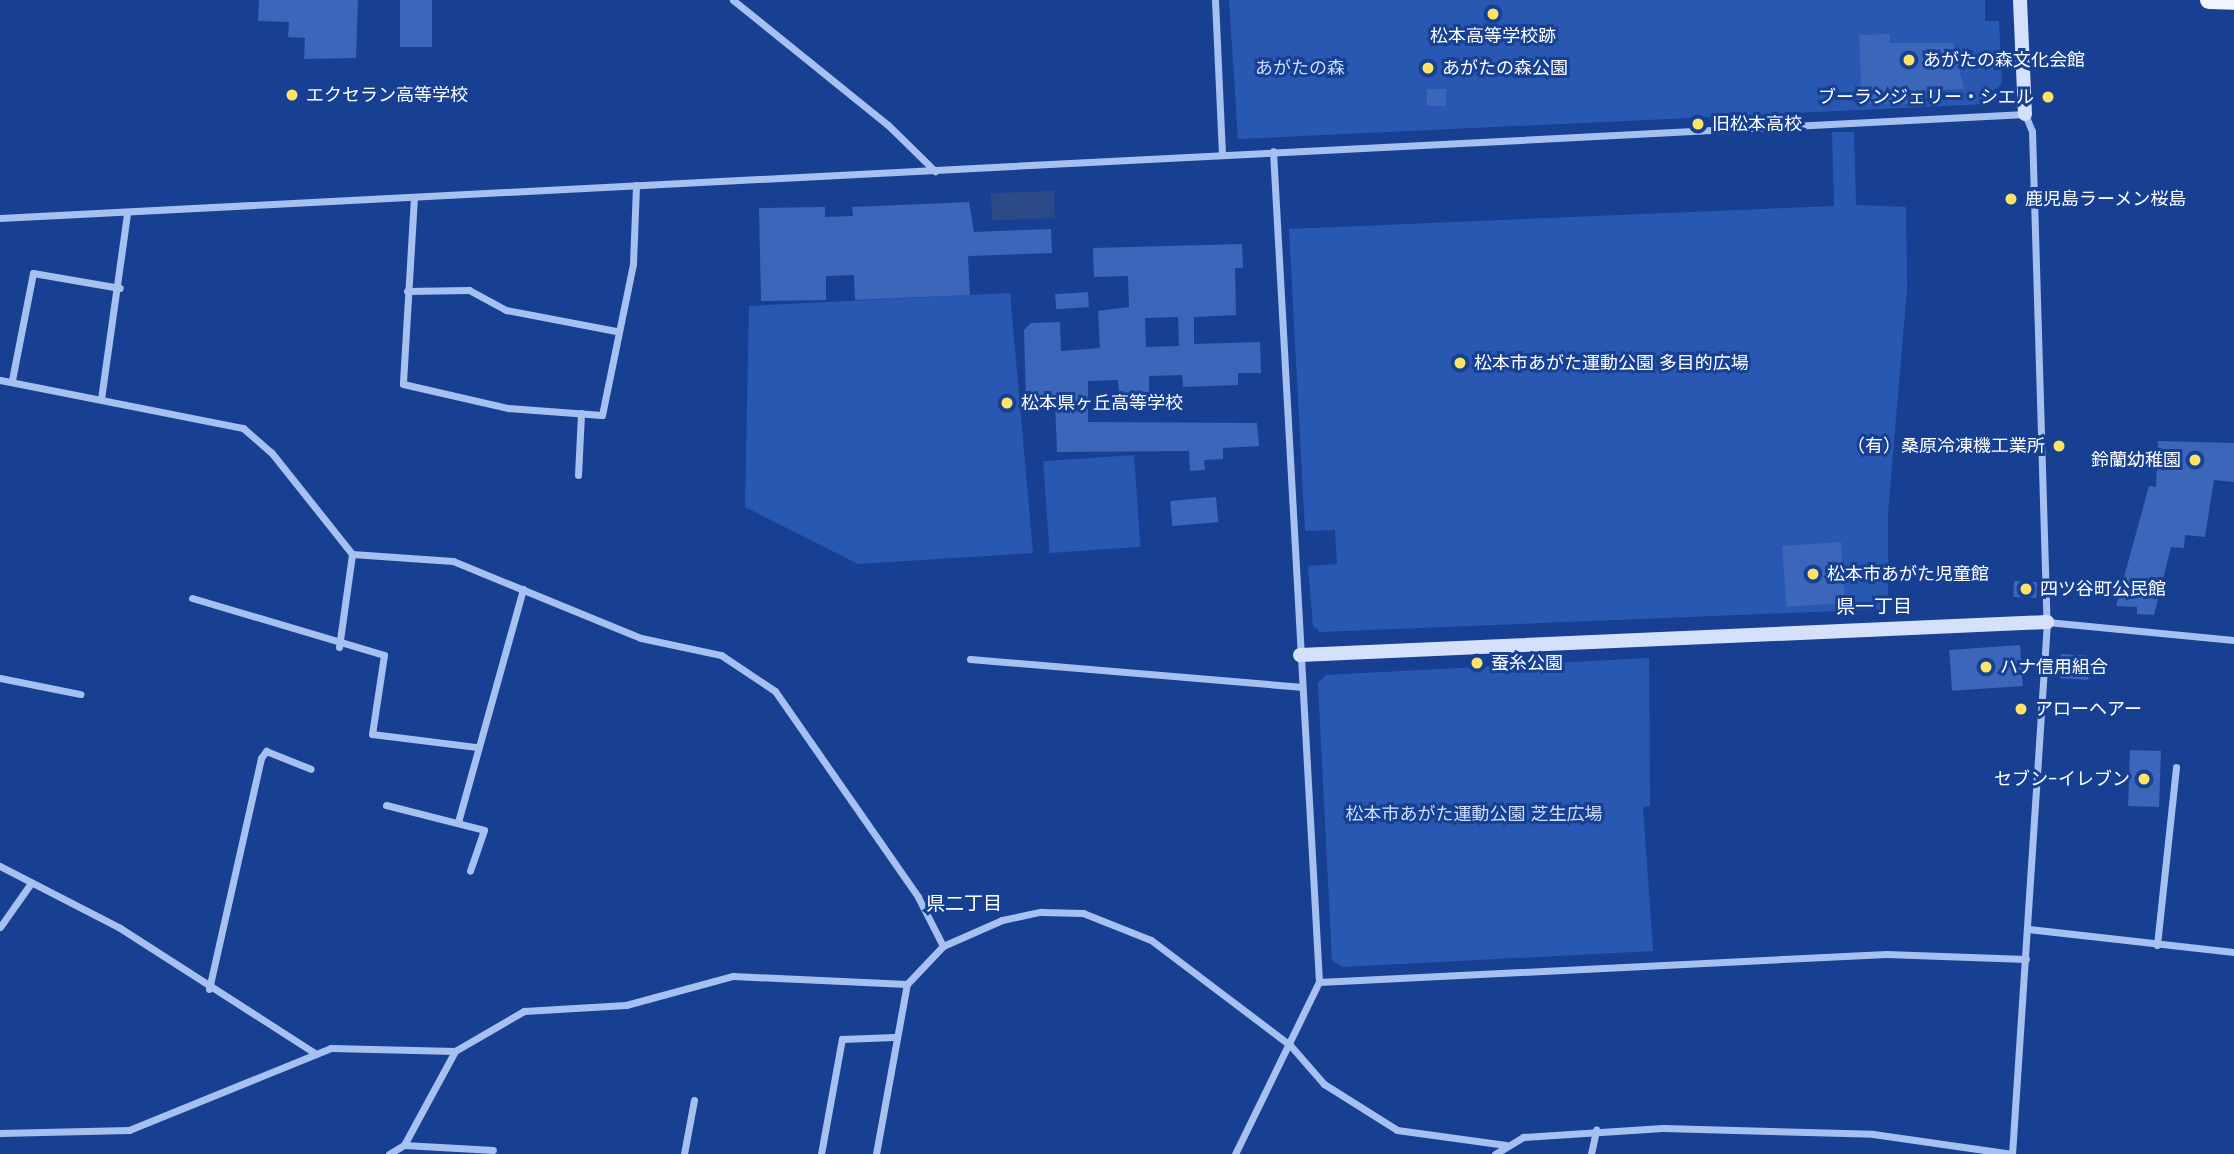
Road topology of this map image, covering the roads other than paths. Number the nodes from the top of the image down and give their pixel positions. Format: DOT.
graph roads {
  1 [pos="733,0"];
  2 [pos="1215,0"];
  3 [pos="2020,0"];
  4 [pos="2209,0"];
  5 [pos="2234,1"];
  6 [pos="2025,114"];
  7 [pos="1273,150"];
  8 [pos="1222,152"];
  9 [pos="935,171"];
  10 [pos="636,185"];
  11 [pos="414,197"];
  12 [pos="127,213"];
  13 [pos="0,218"];
  14 [pos="120,288"];
  15 [pos="407,291"];
  16 [pos="616,331"];
  17 [pos="0,380"];
  18 [pos="12,380"];
  19 [pos="101,399"];
  20 [pos="581,413"];
  21 [pos="578,475"];
  22 [pos="352,554"];
  23 [pos="523,589"];
  24 [pos="192,598"];
  25 [pos="2047,622"];
  26 [pos="2234,640"];
  27 [pos="339,647"];
  28 [pos="1300,655"];
  29 [pos="970,659"];
  30 [pos="0,678"];
  31 [pos="1300,687"];
  32 [pos="80,694"];
  33 [pos="477,747"];
  34 [pos="2176,767"];
  35 [pos="310,769"];
  36 [pos="386,805"];
  37 [pos="458,822"];
  38 [pos="0,866"];
  39 [pos="470,871"];
  40 [pos="31,883"];
  41 [pos="0,927"];
  42 [pos="2028,929"];
  43 [pos="943,946"];
  44 [pos="2157,946"];
  45 [pos="2234,952"];
  46 [pos="2026,959"];
  47 [pos="1319,982"];
  48 [pos="908,984"];
  49 [pos="209,989"];
  50 [pos="894,1037"];
  51 [pos="1290,1045"];
  52 [pos="455,1051"];
  53 [pos="316,1054"];
  54 [pos="694,1100"];
  55 [pos="1596,1130"];
  56 [pos="0,1133"];
  57 [pos="404,1145"];
  58 [pos="1506,1145"];
  59 [pos="493,1150"];
  60 [pos="389,1154"];
  61 [pos="684,1154"];
  62 [pos="821,1154"];
  63 [pos="876,1154"];
  64 [pos="1235,1154"];
  65 [pos="1495,1154"];
  66 [pos="1591,1154"];
  67 [pos="2012,1154"];
  1 -- 9 [label="street"];
  2 -- 8 [label="street"];
  3 -- 6 [label="street"];
  4 -- 5 [label="main road"];
  6 -- 7 [label="street"];
  6 -- 25 [label="street"];
  7 -- 8 [label="street"];
  7 -- 28 [label="street"];
  8 -- 9 [label="street"];
  9 -- 10 [label="street"];
  10 -- 11 [label="street"];
  10 -- 16 [label="street"];
  11 -- 12 [label="street"];
  11 -- 15 [label="street"];
  12 -- 13 [label="street"];
  12 -- 14 [label="street"];
  14 -- 18 [label="street"];
  14 -- 19 [label="street"];
  15 -- 16 [label="street"];
  15 -- 20 [label="street"];
  16 -- 20 [label="street"];
  17 -- 18 [label="street"];
  18 -- 19 [label="street"];
  19 -- 22 [label="street"];
  20 -- 21 [label="street"];
  22 -- 23 [label="street"];
  22 -- 27 [label="street"];
  23 -- 33 [label="street"];
  23 -- 43 [label="street"];
  24 -- 27 [label="street"];
  25 -- 26 [label="street"];
  25 -- 28 [label="street"];
  25 -- 42 [label="street"];
  27 -- 33 [label="street"];
  28 -- 31 [label="street"];
  29 -- 31 [label="street"];
  30 -- 32 [label="street"];
  31 -- 47 [label="street"];
  33 -- 37 [label="street"];
  34 -- 44 [label="street"];
  35 -- 49 [label="street"];
  36 -- 37 [label="street"];
  37 -- 39 [label="street"];
  38 -- 40 [label="street"];
  40 -- 41 [label="street"];
  40 -- 49 [label="street"];
  42 -- 44 [label="street"];
  42 -- 46 [label="street"];
  43 -- 48 [label="street"];
  43 -- 51 [label="street"];
  44 -- 45 [label="street"];
  46 -- 47 [label="street"];
  46 -- 67 [label="street"];
  47 -- 51 [label="street"];
  48 -- 50 [label="street"];
  48 -- 52 [label="street"];
  49 -- 53 [label="street"];
  50 -- 62 [label="street"];
  50 -- 63 [label="street"];
  51 -- 58 [label="street"];
  51 -- 64 [label="street"];
  52 -- 53 [label="street"];
  52 -- 57 [label="street"];
  53 -- 56 [label="street"];
  54 -- 61 [label="street"];
  55 -- 58 [label="street"];
  55 -- 66 [label="street"];
  55 -- 67 [label="street"];
  57 -- 59 [label="street"];
  57 -- 60 [label="street"];
  58 -- 65 [label="street"];
}
